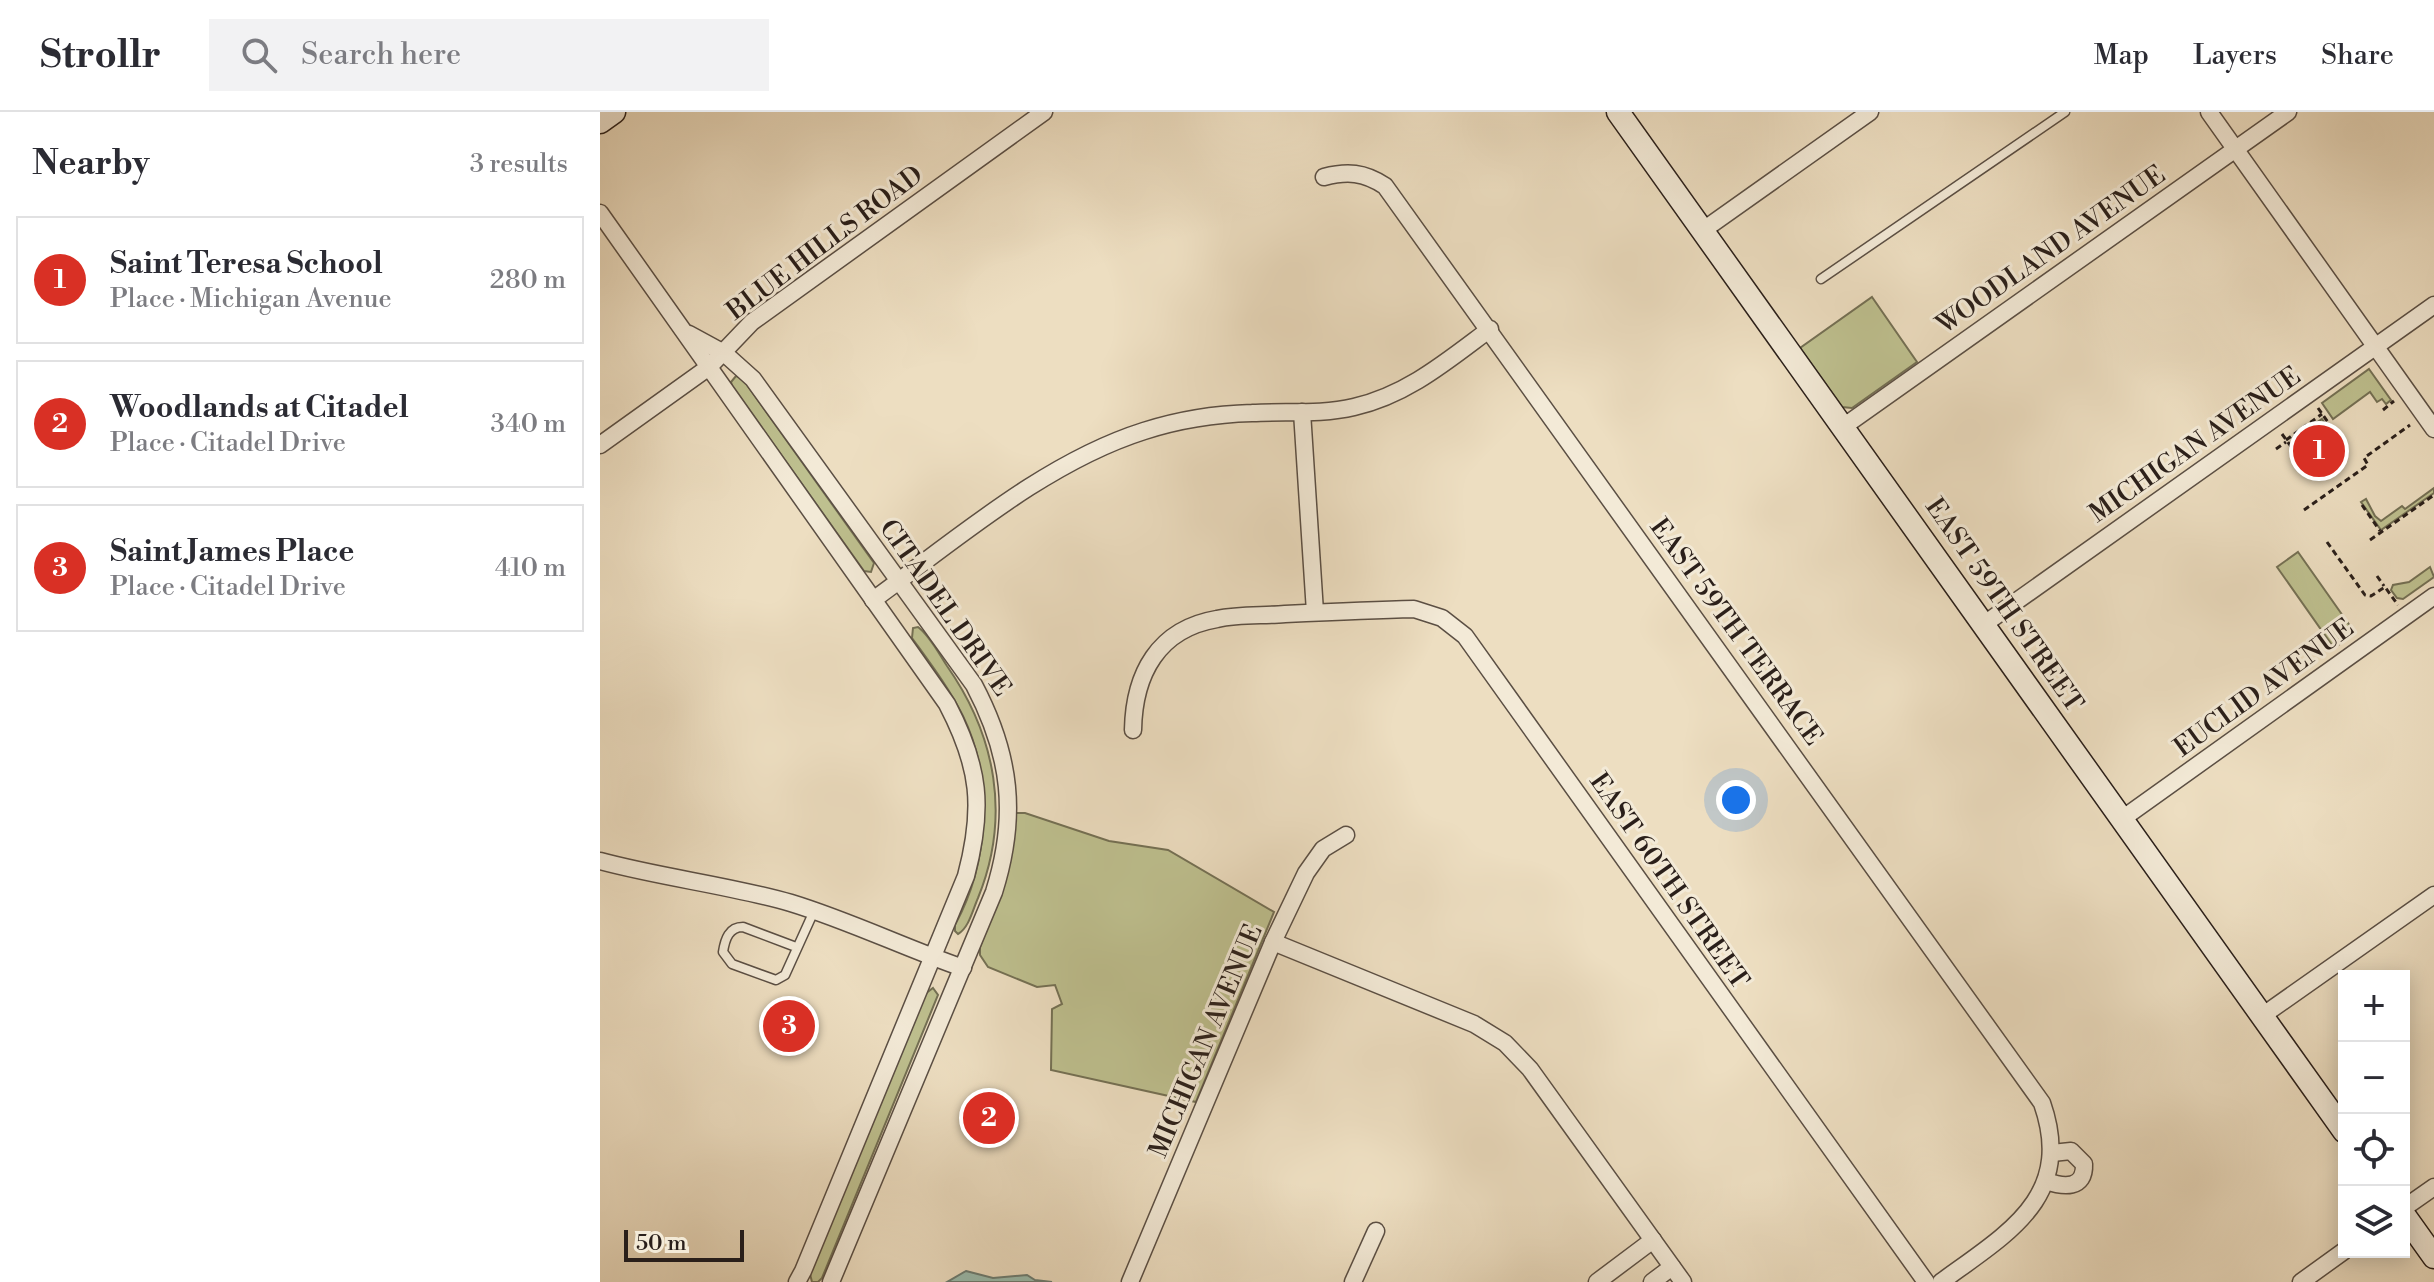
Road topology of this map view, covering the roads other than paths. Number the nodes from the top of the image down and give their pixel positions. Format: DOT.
graph roads {
  1 [pos="614,112"];
  2 [pos="1044,112"];
  3 [pos="1618,112"];
  4 [pos="1870,112"];
  5 [pos="2065,112"];
  6 [pos="2209,112"];
  7 [pos="2288,112"];
  8 [pos="600,122"];
  9 [pos="2236,149"];
  10 [pos="1324,177"];
  11 [pos="600,213"];
  12 [pos="1702,231"];
  13 [pos="1821,279"];
  14 [pos="2434,305"];
  15 [pos="1490,329"];
  16 [pos="684,331"];
  17 [pos="2376,346"];
  18 [pos="724,353"];
  19 [pos="709,367"];
  20 [pos="1302,412"];
  21 [pos="1843,427"];
  22 [pos="2434,429"];
  23 [pos="600,445"];
  24 [pos="899,581"];
  25 [pos="2434,596"];
  26 [pos="873,600"];
  27 [pos="1315,612"];
  28 [pos="1983,625"];
  29 [pos="1133,730"];
  30 [pos="2122,819"];
  31 [pos="1346,835"];
  32 [pos="600,861"];
  33 [pos="2434,895"];
  34 [pos="814,911"];
  35 [pos="1273,942"];
  36 [pos="796,947"];
  37 [pos="933,958"];
  38 [pos="963,968"];
  39 [pos="2262,1016"];
  40 [pos="2338,1123"];
  41 [pos="2052,1153"];
  42 [pos="2047,1176"];
  43 [pos="2434,1187"];
  44 [pos="2410,1204"];
  45 [pos="2410,1223"];
  46 [pos="1376,1231"];
  47 [pos="1653,1240"];
  48 [pos="2338,1255"];
  49 [pos="2434,1257"];
  50 [pos="1672,1267"];
  51 [pos="797,1282"];
  52 [pos="831,1282"];
  53 [pos="1130,1282"];
  54 [pos="1353,1282"];
  55 [pos="1597,1282"];
  56 [pos="1652,1282"];
  57 [pos="1683,1282"];
  58 [pos="1926,1282"];
  59 [pos="1941,1282"];
  60 [pos="2301,1282"];
  1 -- 8 [label="street"];
  2 -- 18 [label="street, BLUE HILLS ROAD"];
  3 -- 12 [label="street, EAST 59TH STREET"];
  4 -- 12 [label="street"];
  5 -- 13 [label="lane"];
  6 -- 9 [label="street"];
  7 -- 9 [label="street, WOODLAND AVENUE"];
  9 -- 17 [label="street"];
  9 -- 21 [label="street, WOODLAND AVENUE"];
  10 -- 15 [label="street, EAST 59TH TERRACE"];
  11 -- 16 [label="street, CITADEL DRIVE"];
  12 -- 21 [label="street, EAST 59TH STREET"];
  14 -- 17 [label="street, MICHIGAN AVENUE"];
  15 -- 20 [label="street"];
  15 -- 41 [label="street, EAST 59TH TERRACE"];
  16 -- 18 [label="street, CITADEL DRIVE"];
  16 -- 19 [label="street, CITADEL DRIVE"];
  17 -- 22 [label="street"];
  17 -- 28 [label="street, MICHIGAN AVENUE"];
  18 -- 19 [label="street, BLUE HILLS ROAD"];
  18 -- 24 [label="street, CITADEL DRIVE"];
  19 -- 23 [label="street, BLUE HILLS ROAD"];
  19 -- 26 [label="street, CITADEL DRIVE"];
  20 -- 24 [label="street"];
  20 -- 27 [label="street"];
  21 -- 28 [label="street, EAST 59TH STREET"];
  24 -- 26 [label="street"];
  24 -- 38 [label="street, CITADEL DRIVE"];
  25 -- 30 [label="street, EUCLID AVENUE"];
  26 -- 37 [label="street, CITADEL DRIVE"];
  27 -- 29 [label="street"];
  27 -- 58 [label="street, EAST 60TH STREET"];
  28 -- 30 [label="street, EAST 59TH STREET"];
  30 -- 39 [label="street, EAST 59TH STREET"];
  31 -- 35 [label="street, MICHIGAN AVENUE"];
  32 -- 34 [label="street"];
  33 -- 39 [label="street"];
  34 -- 36 [label="lane"];
  34 -- 37 [label="street"];
  35 -- 47 [label="street"];
  35 -- 53 [label="street, MICHIGAN AVENUE"];
  36 -- 36 [label="lane"];
  37 -- 38 [label="street"];
  37 -- 51 [label="street, CITADEL DRIVE"];
  38 -- 52 [label="street, CITADEL DRIVE"];
  39 -- 40 [label="street, EAST 59TH STREET"];
  41 -- 42 [label="street, EAST 59TH TERRACE"];
  41 -- 42 [label="street"];
  42 -- 59 [label="street"];
  43 -- 44 [label="street"];
  45 -- 49 [label="street"];
  46 -- 54 [label="street"];
  47 -- 50 [label="street"];
  47 -- 55 [label="street"];
  48 -- 60 [label="street"];
  50 -- 56 [label="street"];
  50 -- 57 [label="street"];
}
